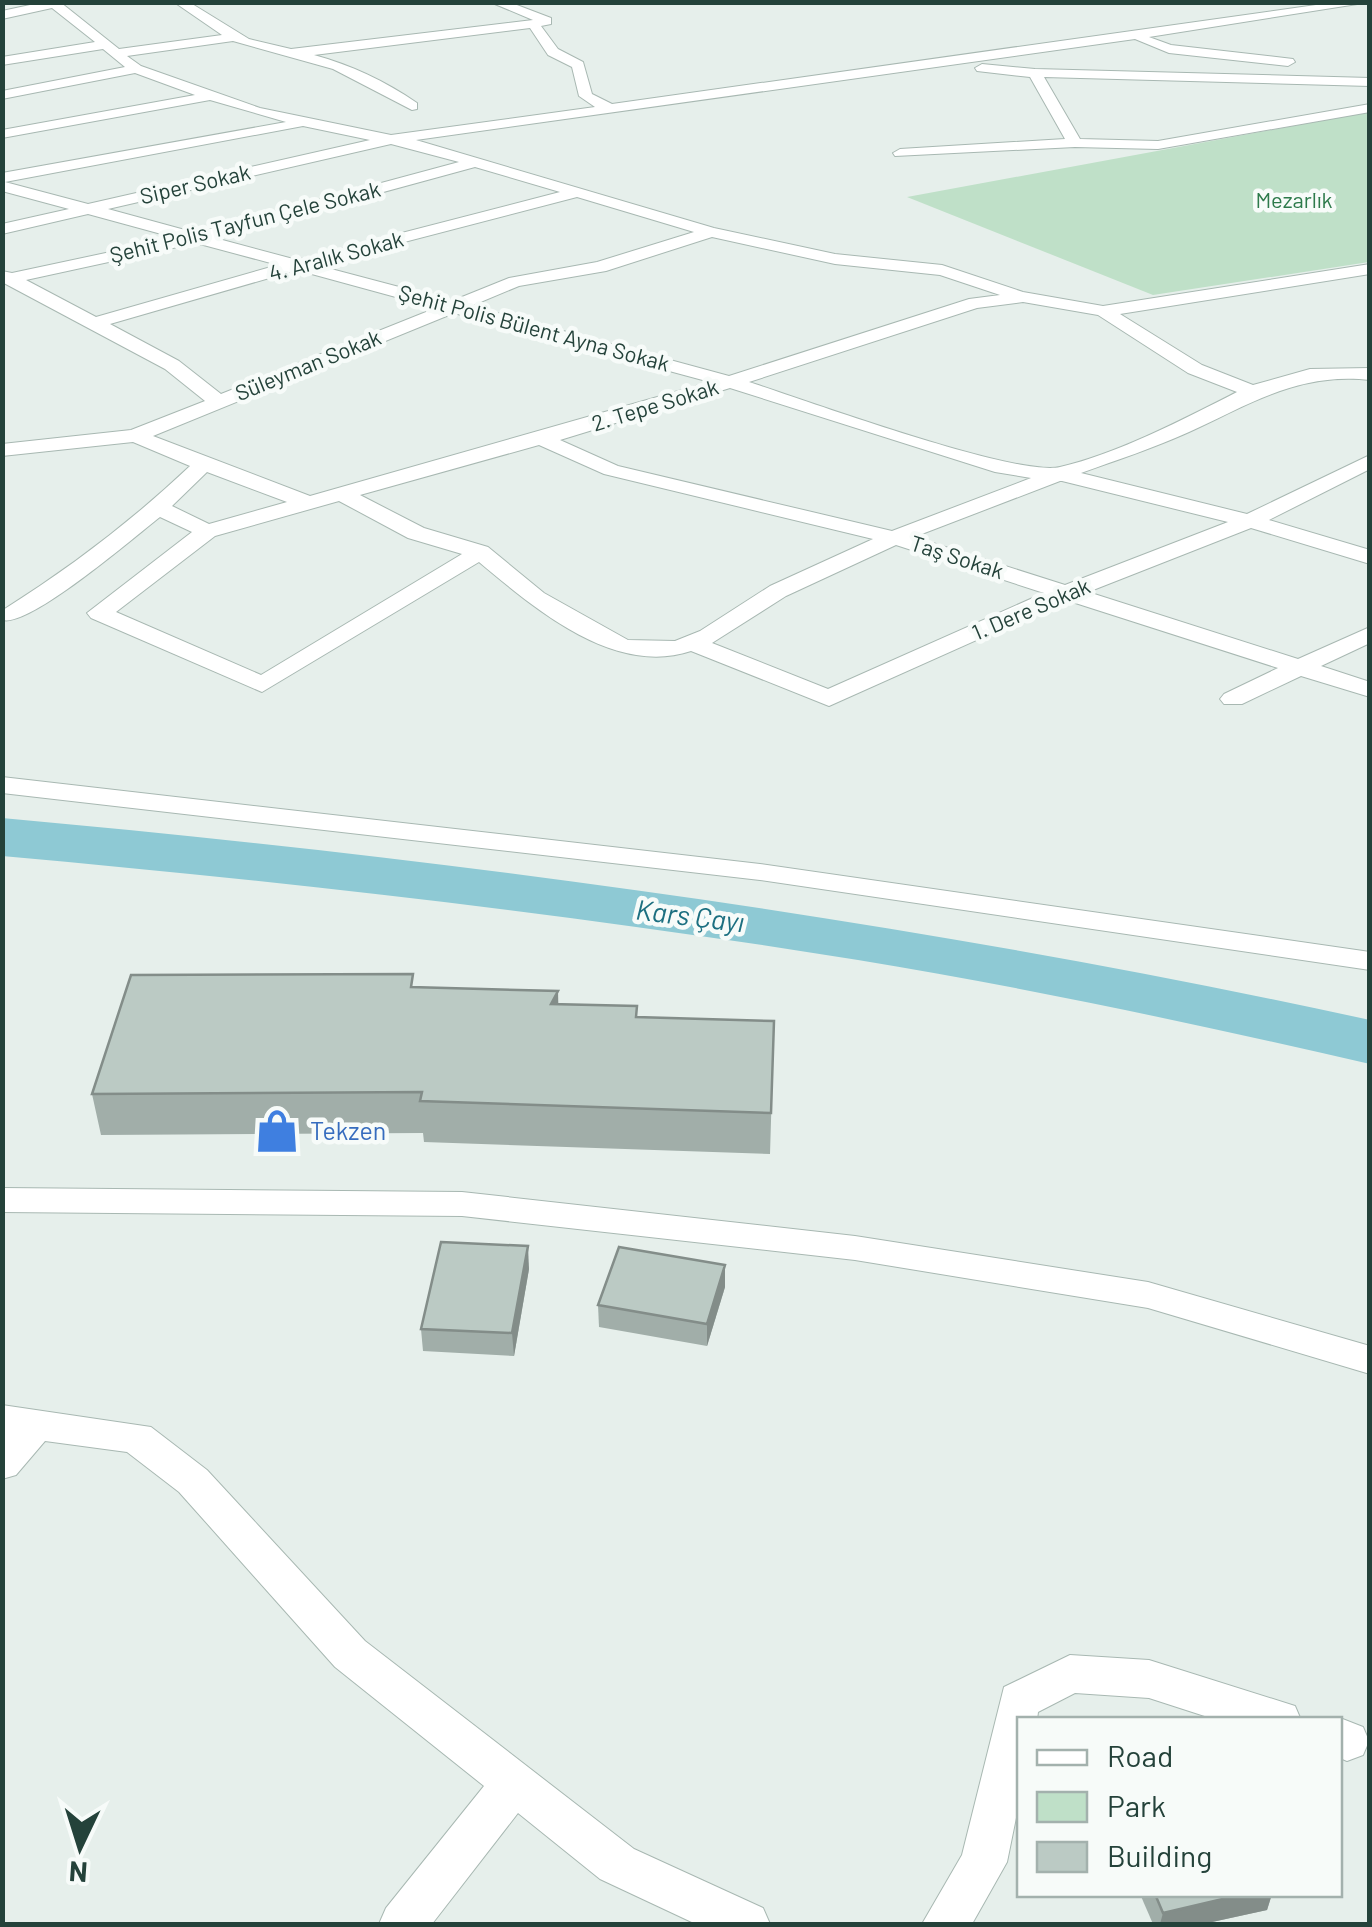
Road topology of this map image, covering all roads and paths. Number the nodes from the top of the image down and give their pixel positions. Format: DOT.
graph roads {
  1 [pos="496,2"];
  2 [pos="1291,2"];
  3 [pos="1366,2"];
  4 [pos="53,3"];
  5 [pos="548,4"];
  6 [pos="184,5"];
  7 [pos="208,5"];
  8 [pos="518,9"];
  9 [pos="1320,10"];
  10 [pos="2,15"];
  11 [pos="535,26"];
  12 [pos="1134,35"];
  13 [pos="234,37"];
  14 [pos="113,49"];
  15 [pos="285,54"];
  16 [pos="2,62"];
  17 [pos="930,63"];
  18 [pos="136,69"];
  19 [pos="1035,73"];
  20 [pos="1370,78"];
  21 [pos="2,95"];
  22 [pos="212,96"];
  23 [pos="412,106"];
  24 [pos="1370,108"];
  25 [pos="610,109"];
  26 [pos="304,124"];
  27 [pos="2,134"];
  28 [pos="388,140"];
  29 [pos="1074,144"];
  30 [pos="900,153"];
  31 [pos="476,162"];
  32 [pos="2,178"];
  33 [pos="2,186"];
  34 [pos="578,193"];
  35 [pos="87,209"];
  36 [pos="2,228"];
  37 [pos="712,232"];
  38 [pos="196,238"];
  39 [pos="297,265"];
  40 [pos="1370,269"];
  41 [pos="8,277"];
  42 [pos="1024,297"];
  43 [pos="456,305"];
  44 [pos="1103,312"];
  45 [pos="94,324"];
  46 [pos="1370,374"];
  47 [pos="730,382"];
  48 [pos="1253,392"];
  49 [pos="219,402"];
  50 [pos="135,436"];
  51 [pos="542,439"];
  52 [pos="2,450"];
  53 [pos="1370,461"];
  54 [pos="204,464"];
  55 [pos="1062,475"];
  56 [pos="344,495"];
  57 [pos="310,503"];
  58 [pos="158,508"];
  59 [pos="1250,521"];
  60 [pos="207,531"];
  61 [pos="895,538"];
  62 [pos="480,552"];
  63 [pos="1370,557"];
  64 [pos="1068,592"];
  65 [pos="11,615"];
  66 [pos="1370,634"];
  67 [pos="691,643"];
  68 [pos="1305,668"];
  69 [pos="1370,690"];
  70 [pos="1233,699"];
  71 [pos="2,785"];
  72 [pos="1370,962"];
  73 [pos="2,1200"];
  74 [pos="1370,1360"];
  75 [pos="19,1422"];
  76 [pos="2,1464"];
  77 [pos="1270,1717"];
  78 [pos="514,1783"];
  79 [pos="403,1924"];
  80 [pos="746,1924"];
  81 [pos="946,1924"];
  1 -- 8 [label="street"];
  2 -- 9 [label="street"];
  3 -- 9 [label="street"];
  4 -- 10 [label="street"];
  4 -- 14 [label="street"];
  5 -- 8 [label="street"];
  6 -- 7 [label="street"];
  6 -- 13 [label="street"];
  8 -- 11 [label="street"];
  9 -- 12 [label="street"];
  11 -- 15 [label="street"];
  11 -- 25 [label="street"];
  12 -- 17 [label="street"];
  12 -- 20 [label="street"];
  13 -- 14 [label="street"];
  13 -- 15 [label="street"];
  14 -- 16 [label="street"];
  14 -- 18 [label="street"];
  15 -- 23 [label="street"];
  17 -- 19 [label="street"];
  17 -- 25 [label="street"];
  18 -- 21 [label="street"];
  18 -- 22 [label="street"];
  19 -- 20 [label="street"];
  19 -- 29 [label="street"];
  22 -- 26 [label="street"];
  22 -- 27 [label="street"];
  24 -- 29 [label="street"];
  25 -- 28 [label="street"];
  26 -- 28 [label="street"];
  26 -- 32 [label="street"];
  28 -- 31 [label="street"];
  28 -- 35 [label="street, Siper Sokak"];
  29 -- 30 [label="street"];
  31 -- 34 [label="street"];
  31 -- 38 [label="street, Şehit Polis Tayfun Çele Sokak"];
  33 -- 35 [label="street, Şehit Polis Bülent Ayna Sokak"];
  34 -- 37 [label="street"];
  34 -- 39 [label="street, 4. Aralık Sokak"];
  35 -- 36 [label="street, Siper Sokak"];
  35 -- 38 [label="street, Şehit Polis Bülent Ayna Sokak"];
  37 -- 42 [label="street"];
  37 -- 43 [label="street, Süleyman Sokak"];
  38 -- 39 [label="street, Şehit Polis Bülent Ayna Sokak"];
  38 -- 41 [label="street, Şehit Polis Tayfun Çele Sokak"];
  39 -- 43 [label="street, Şehit Polis Bülent Ayna Sokak"];
  39 -- 45 [label="street, 4. Aralık Sokak"];
  40 -- 44 [label="street"];
  41 -- 45 [label="street"];
  42 -- 44 [label="street, 2. Tepe Sokak"];
  42 -- 47 [label="street, 2. Tepe Sokak"];
  43 -- 47 [label="street, Şehit Polis Bülent Ayna Sokak"];
  43 -- 49 [label="street, Süleyman Sokak"];
  44 -- 48 [label="street"];
  45 -- 49 [label="street"];
  46 -- 48 [label="street"];
  47 -- 51 [label="street, 2. Tepe Sokak"];
  47 -- 55 [label="street, Şehit Polis Bülent Ayna Sokak"];
  48 -- 55 [label="street"];
  49 -- 50 [label="street, Süleyman Sokak"];
  50 -- 52 [label="street"];
  50 -- 54 [label="street"];
  51 -- 56 [label="street, 2. Tepe Sokak"];
  51 -- 61 [label="street, Taş Sokak"];
  53 -- 59 [label="street, 1. Dere Sokak"];
  54 -- 57 [label="street"];
  54 -- 58 [label="street"];
  55 -- 59 [label="street, Şehit Polis Bülent Ayna Sokak"];
  55 -- 61 [label="street"];
  56 -- 57 [label="street, 2. Tepe Sokak"];
  56 -- 62 [label="street"];
  57 -- 60 [label="street, 2. Tepe Sokak"];
  58 -- 60 [label="street"];
  58 -- 65 [label="street"];
  59 -- 63 [label="street, Şehit Polis Bülent Ayna Sokak"];
  59 -- 64 [label="street, 1. Dere Sokak"];
  60 -- 62 [label="street"];
  61 -- 64 [label="street, Taş Sokak"];
  61 -- 67 [label="street"];
  62 -- 67 [label="street"];
  64 -- 67 [label="street, 1. Dere Sokak"];
  64 -- 68 [label="street, Taş Sokak"];
  66 -- 68 [label="street"];
  68 -- 69 [label="street, Taş Sokak"];
  68 -- 70 [label="street"];
  71 -- 72 [label="street"];
  73 -- 74 [label="street"];
  75 -- 76 [label="street"];
  75 -- 78 [label="street"];
  77 -- 81 [label="street"];
  78 -- 79 [label="street"];
  78 -- 80 [label="street"];
}
